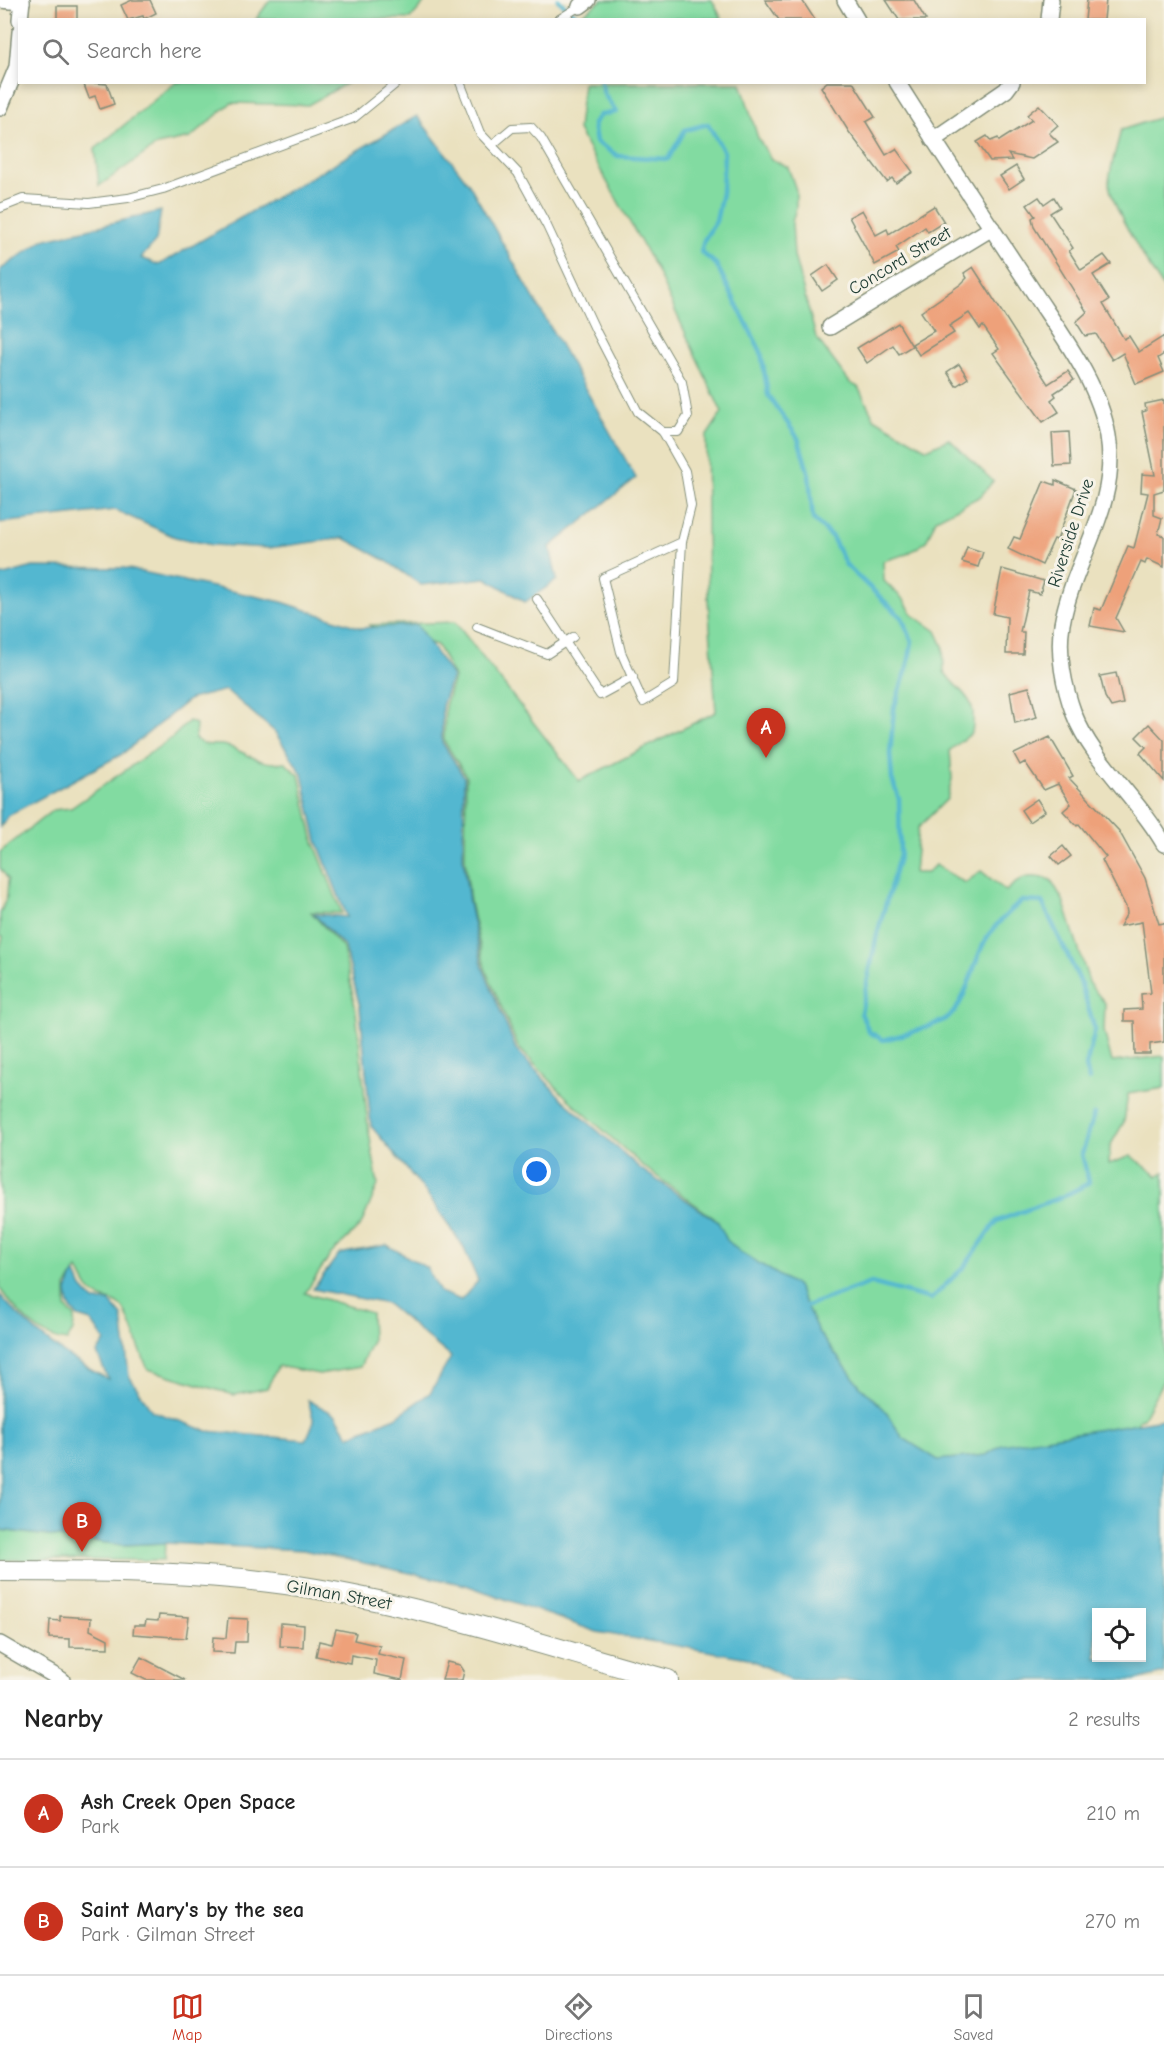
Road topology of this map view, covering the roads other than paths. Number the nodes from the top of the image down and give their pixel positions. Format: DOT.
graph roads {
  1 [pos="0,0"];
  2 [pos="845,0"];
  3 [pos="1052,0"];
  4 [pos="22,1"];
  5 [pos="581,5"];
  6 [pos="20,18"];
  7 [pos="561,18"];
  8 [pos="856,18"];
  9 [pos="1049,18"];
  10 [pos="18,55"];
  11 [pos="396,84"];
  12 [pos="461,84"];
  13 [pos="898,84"];
  14 [pos="1010,84"];
  15 [pos="0,108"];
  16 [pos="933,140"];
  17 [pos="492,145"];
  18 [pos="0,208"];
  19 [pos="992,228"];
  20 [pos="830,327"];
  21 [pos="663,432"];
  22 [pos="682,542"];
  23 [pos="537,599"];
  24 [pos="477,627"];
  25 [pos="569,640"];
  26 [pos="633,677"];
  27 [pos="1164,844"];
  28 [pos="0,1571"];
  29 [pos="0,1644"];
  30 [pos="62,1680"];
  31 [pos="668,1680"];
  1 -- 4 [label="street"];
  2 -- 8 [label="street"];
  3 -- 9 [label="street"];
  4 -- 6 [label="street"];
  5 -- 7 [label="lane"];
  10 -- 15 [label="street"];
  11 -- 18 [label="lane"];
  12 -- 17 [label="lane"];
  13 -- 16 [label="street, Riverside Drive"];
  14 -- 16 [label="street"];
  16 -- 19 [label="street, Riverside Drive"];
  17 -- 21 [label="lane"];
  17 -- 21 [label="lane"];
  19 -- 20 [label="street, Concord Street"];
  19 -- 27 [label="street, Riverside Drive"];
  21 -- 22 [label="lane"];
  22 -- 26 [label="lane"];
  22 -- 26 [label="lane"];
  23 -- 25 [label="lane"];
  24 -- 25 [label="lane"];
  25 -- 26 [label="lane"];
  28 -- 31 [label="street, Gilman Street"];
  29 -- 30 [label="street"];
}
